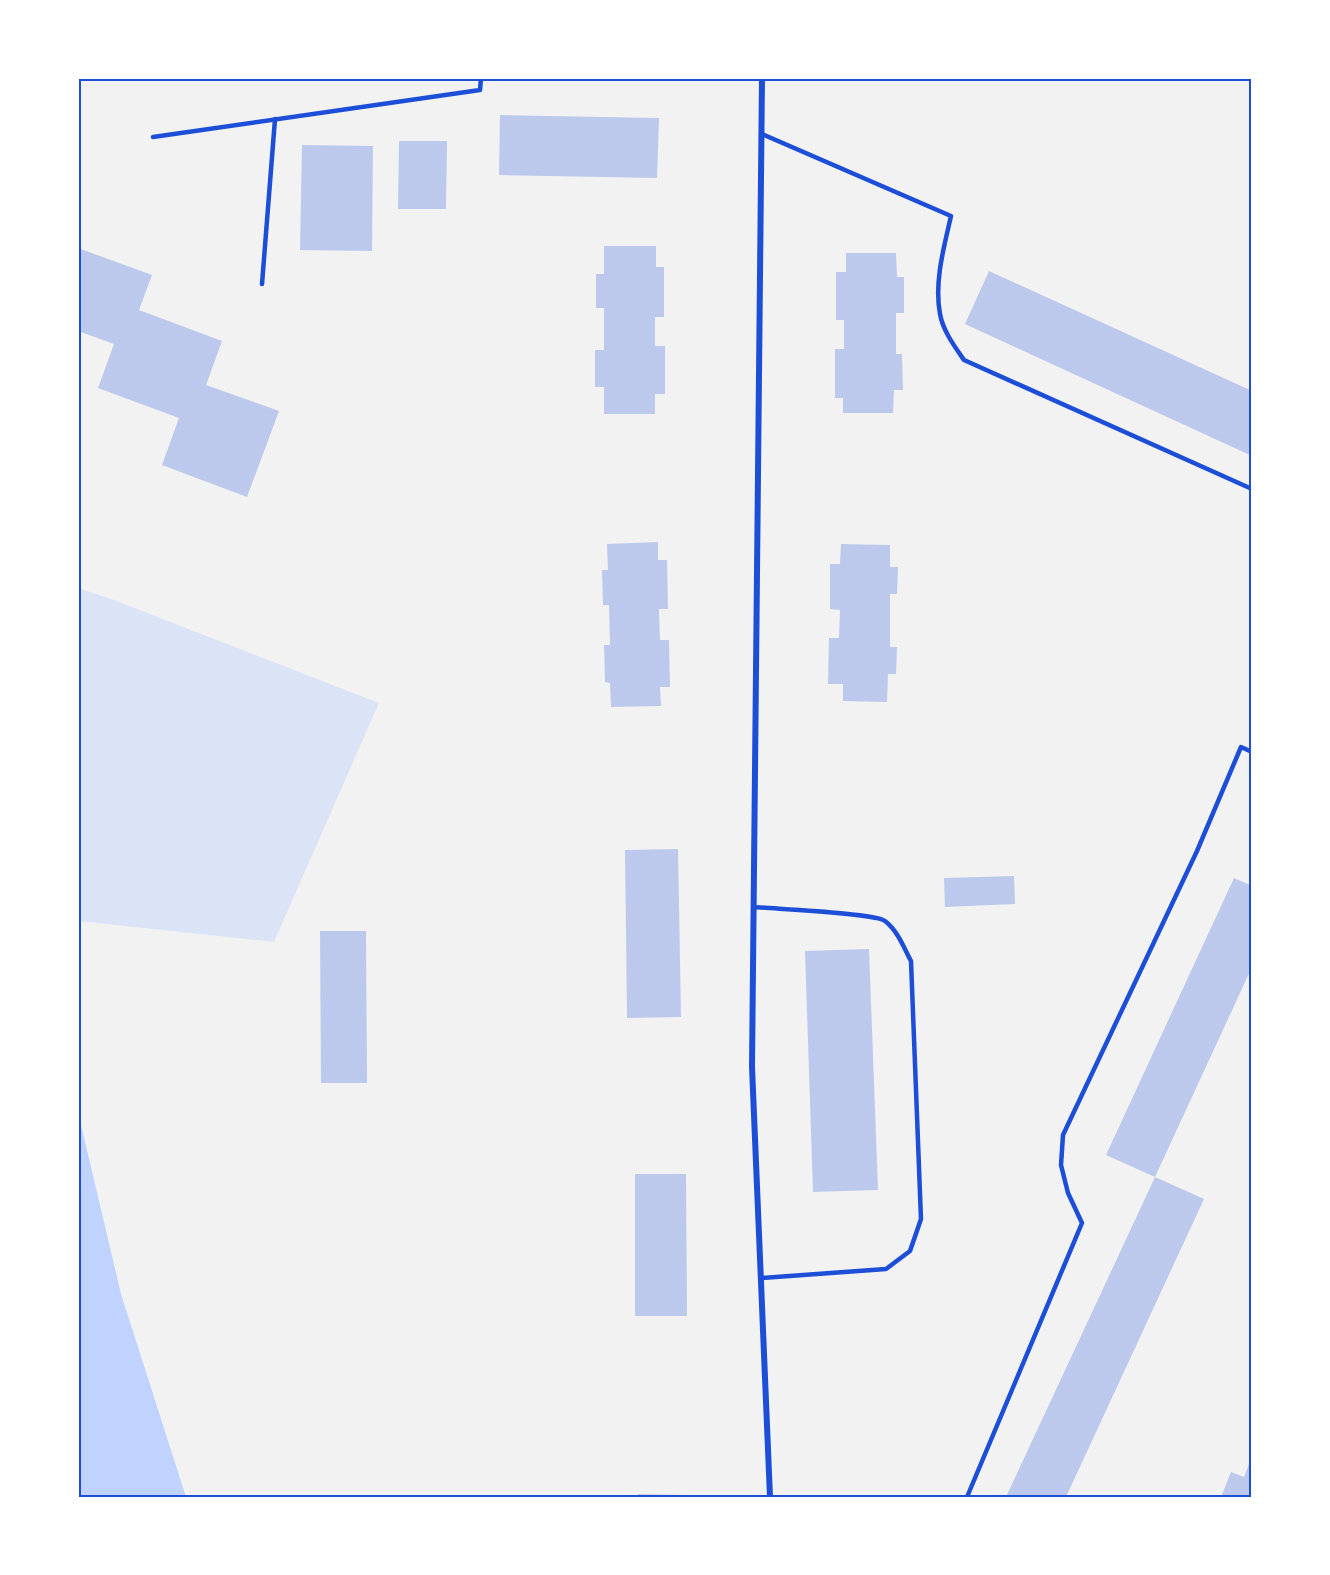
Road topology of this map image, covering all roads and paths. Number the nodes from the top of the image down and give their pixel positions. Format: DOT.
graph roads {
  1 [pos="481,78"];
  2 [pos="762,78"];
  3 [pos="275,119"];
  4 [pos="762,134"];
  5 [pos="153,137"];
  6 [pos="262,284"];
  7 [pos="1252,489"];
  8 [pos="1252,752"];
  9 [pos="754,907"];
  10 [pos="761,1278"];
  11 [pos="770,1497"];
  12 [pos="967,1497"];
  1 -- 3 [label="lane"];
  2 -- 4 [label="street"];
  3 -- 5 [label="lane"];
  3 -- 6 [label="lane"];
  4 -- 7 [label="lane"];
  4 -- 9 [label="street"];
  8 -- 12 [label="lane"];
  9 -- 10 [label="street"];
  9 -- 10 [label="lane"];
  10 -- 11 [label="street"];
}
